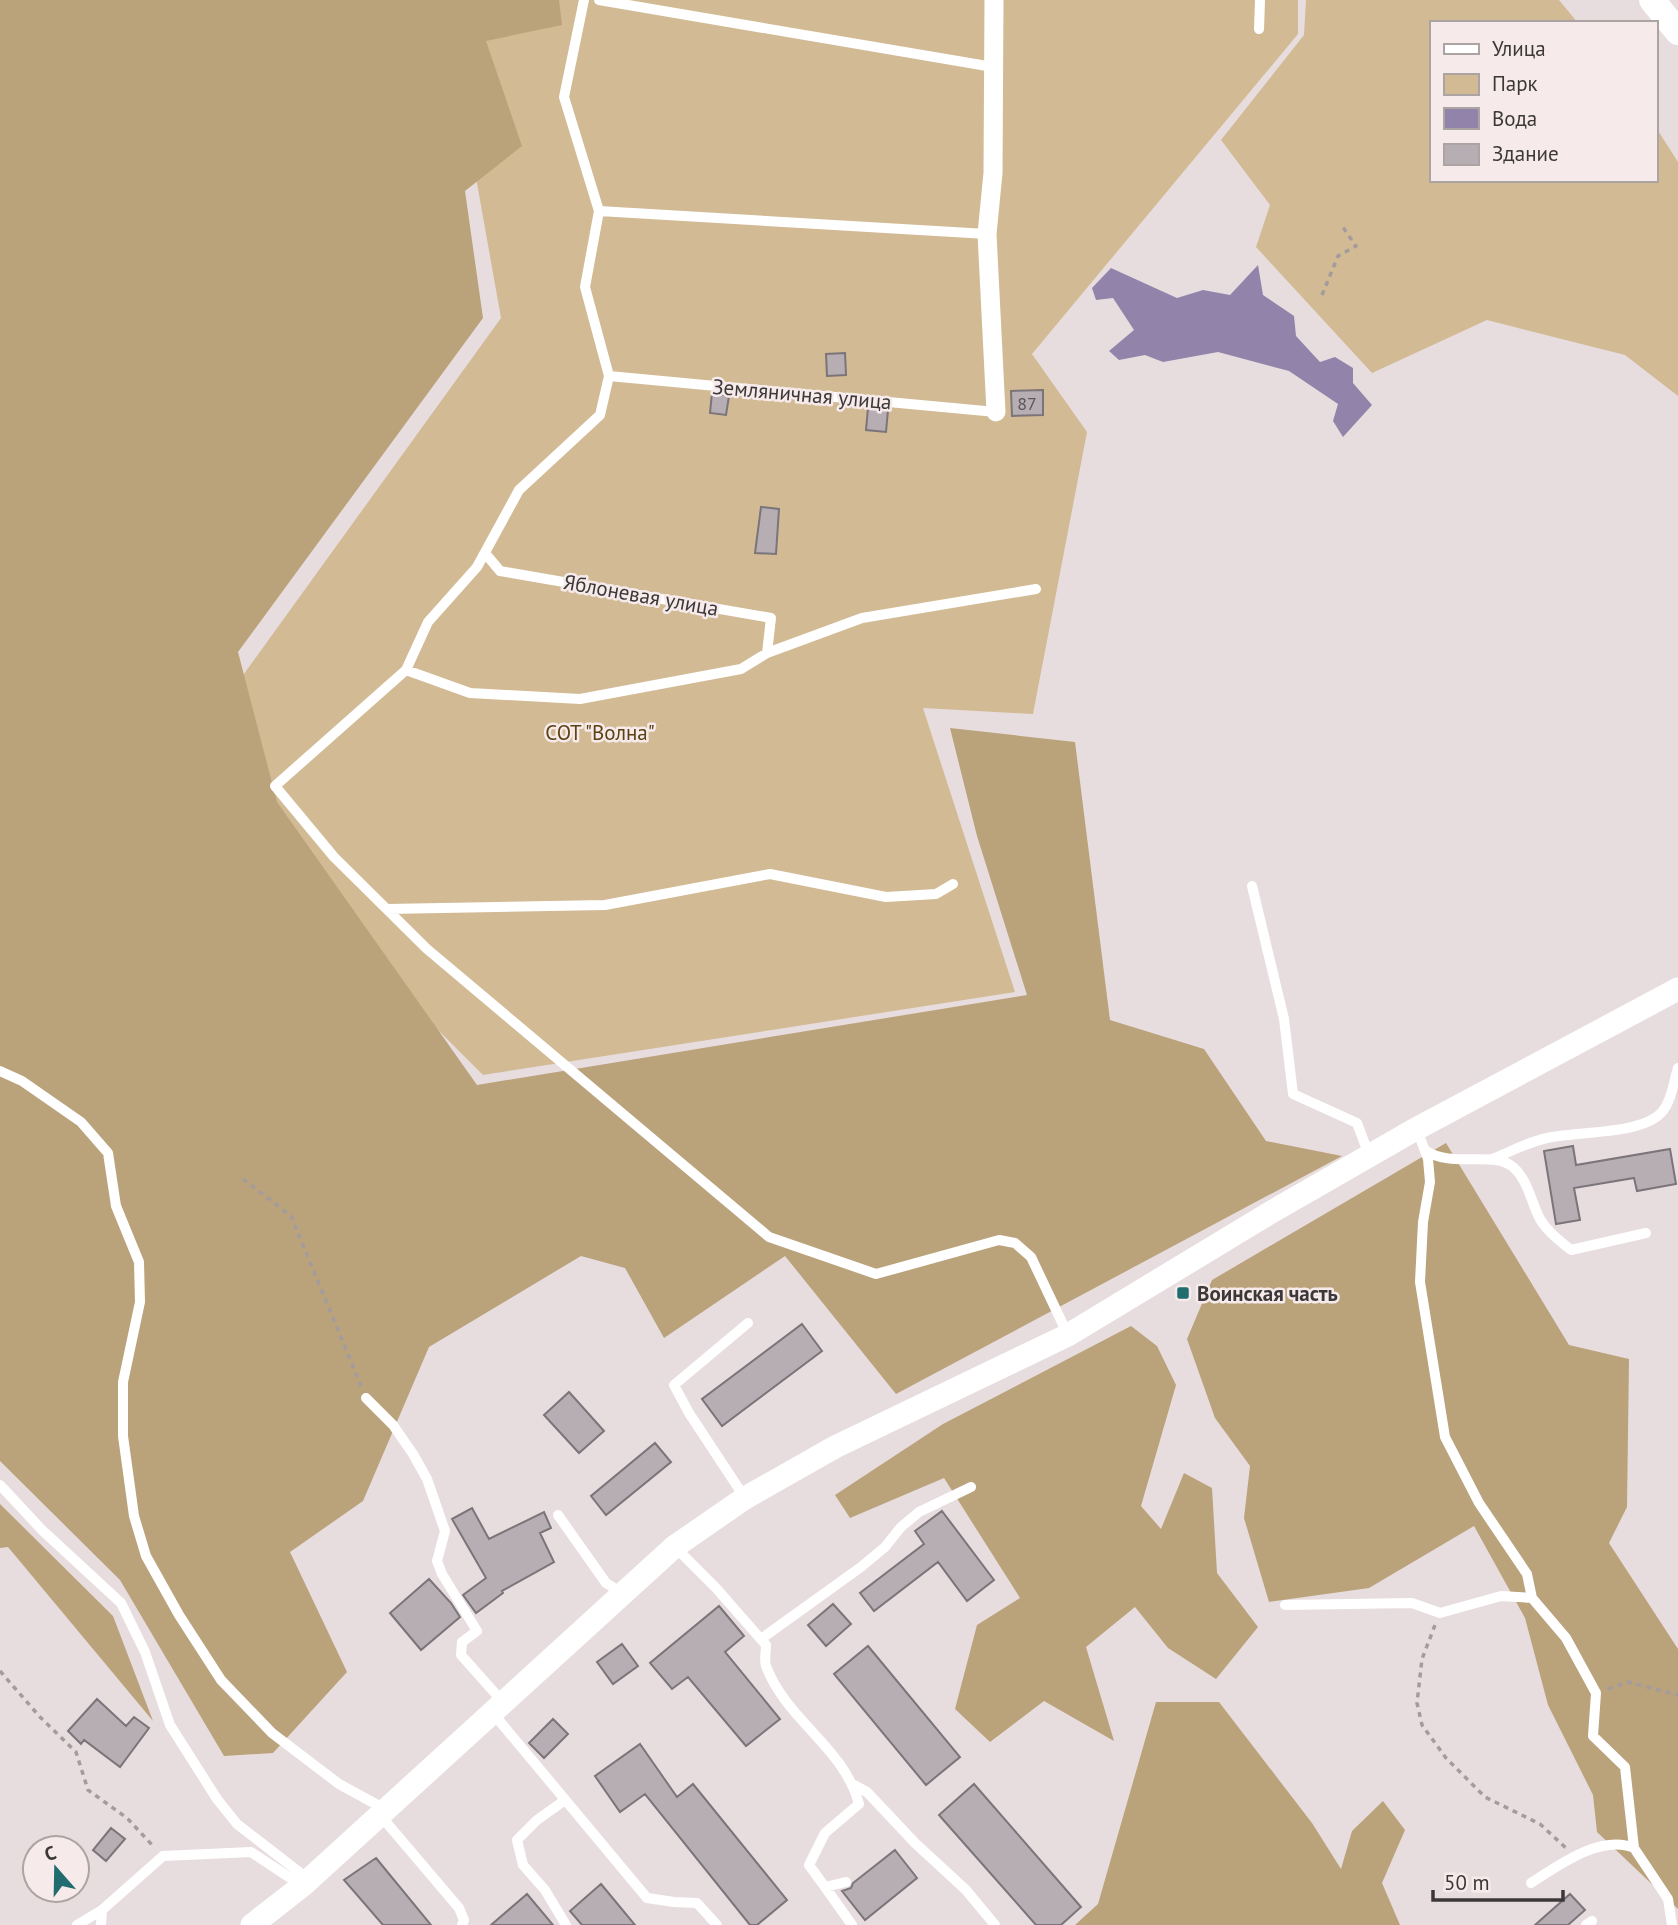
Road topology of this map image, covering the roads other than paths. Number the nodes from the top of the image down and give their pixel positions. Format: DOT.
graph roads {
  1 [pos="584,0"];
  2 [pos="599,0"];
  3 [pos="994,0"];
  4 [pos="1260,0"];
  5 [pos="1651,0"];
  6 [pos="1677,28"];
  7 [pos="1259,29"];
  8 [pos="993,67"];
  9 [pos="598,211"];
  10 [pos="987,234"];
  11 [pos="609,376"];
  12 [pos="996,412"];
  13 [pos="485,553"];
  14 [pos="1036,589"];
  15 [pos="767,653"];
  16 [pos="406,670"];
  17 [pos="953,884"];
  18 [pos="1252,886"];
  19 [pos="387,909"];
  20 [pos="1678,989"];
  21 [pos="0,1071"];
  22 [pos="1677,1072"];
  23 [pos="1678,1089"];
  24 [pos="1419,1139"];
  25 [pos="1369,1155"];
  26 [pos="1491,1159"];
  27 [pos="1646,1233"];
  28 [pos="748,1322"];
  29 [pos="1068,1335"];
  30 [pos="366,1398"];
  31 [pos="0,1485"];
  32 [pos="971,1487"];
  33 [pos="745,1498"];
  34 [pos="558,1515"];
  35 [pos="674,1546"];
  36 [pos="622,1593"];
  37 [pos="1532,1598"];
  38 [pos="1285,1605"];
  39 [pos="761,1639"];
  40 [pos="497,1707"];
  41 [pos="854,1785"];
  42 [pos="565,1800"];
  43 [pos="383,1812"];
  44 [pos="1634,1848"];
  45 [pos="305,1882"];
  46 [pos="846,1882"];
  47 [pos="1531,1883"];
  48 [pos="825,1887"];
  49 [pos="102,1910"];
  50 [pos="78,1925"];
  51 [pos="102,1925"];
  52 [pos="252,1925"];
  53 [pos="462,1925"];
  54 [pos="566,1925"];
  55 [pos="717,1925"];
  56 [pos="852,1925"];
  57 [pos="995,1925"];
  58 [pos="1672,1925"];
  1 -- 9 [label="lane"];
  2 -- 8 [label="lane"];
  3 -- 8 [label="street"];
  4 -- 7 [label="lane"];
  5 -- 6 [label="main road"];
  8 -- 10 [label="street"];
  9 -- 10 [label="lane"];
  9 -- 11 [label="lane"];
  10 -- 12 [label="street"];
  11 -- 12 [label="lane, Земляничная улица"];
  11 -- 13 [label="lane"];
  13 -- 15 [label="lane, Яблоневая улица"];
  13 -- 16 [label="lane"];
  14 -- 15 [label="lane"];
  15 -- 16 [label="lane"];
  16 -- 19 [label="lane"];
  17 -- 19 [label="lane"];
  18 -- 25 [label="lane"];
  19 -- 29 [label="lane"];
  20 -- 24 [label="street"];
  21 -- 43 [label="lane"];
  22 -- 23 [label="lane"];
  22 -- 26 [label="lane"];
  24 -- 25 [label="street"];
  24 -- 26 [label="lane"];
  24 -- 37 [label="lane"];
  25 -- 29 [label="street"];
  26 -- 27 [label="lane"];
  28 -- 33 [label="lane"];
  29 -- 33 [label="street"];
  30 -- 40 [label="lane"];
  31 -- 45 [label="lane"];
  32 -- 39 [label="lane"];
  33 -- 35 [label="street"];
  34 -- 36 [label="lane"];
  35 -- 36 [label="street"];
  35 -- 39 [label="lane"];
  36 -- 40 [label="street"];
  37 -- 38 [label="lane"];
  37 -- 44 [label="lane"];
  39 -- 41 [label="lane"];
  40 -- 42 [label="lane"];
  40 -- 43 [label="street"];
  41 -- 48 [label="lane"];
  41 -- 57 [label="lane"];
  42 -- 54 [label="lane"];
  42 -- 55 [label="lane"];
  43 -- 45 [label="street"];
  43 -- 53 [label="lane"];
  44 -- 47 [label="lane"];
  44 -- 58 [label="lane"];
  45 -- 49 [label="lane"];
  45 -- 52 [label="street"];
  46 -- 48 [label="lane"];
  48 -- 56 [label="lane"];
  49 -- 50 [label="lane"];
  49 -- 51 [label="lane"];
}
